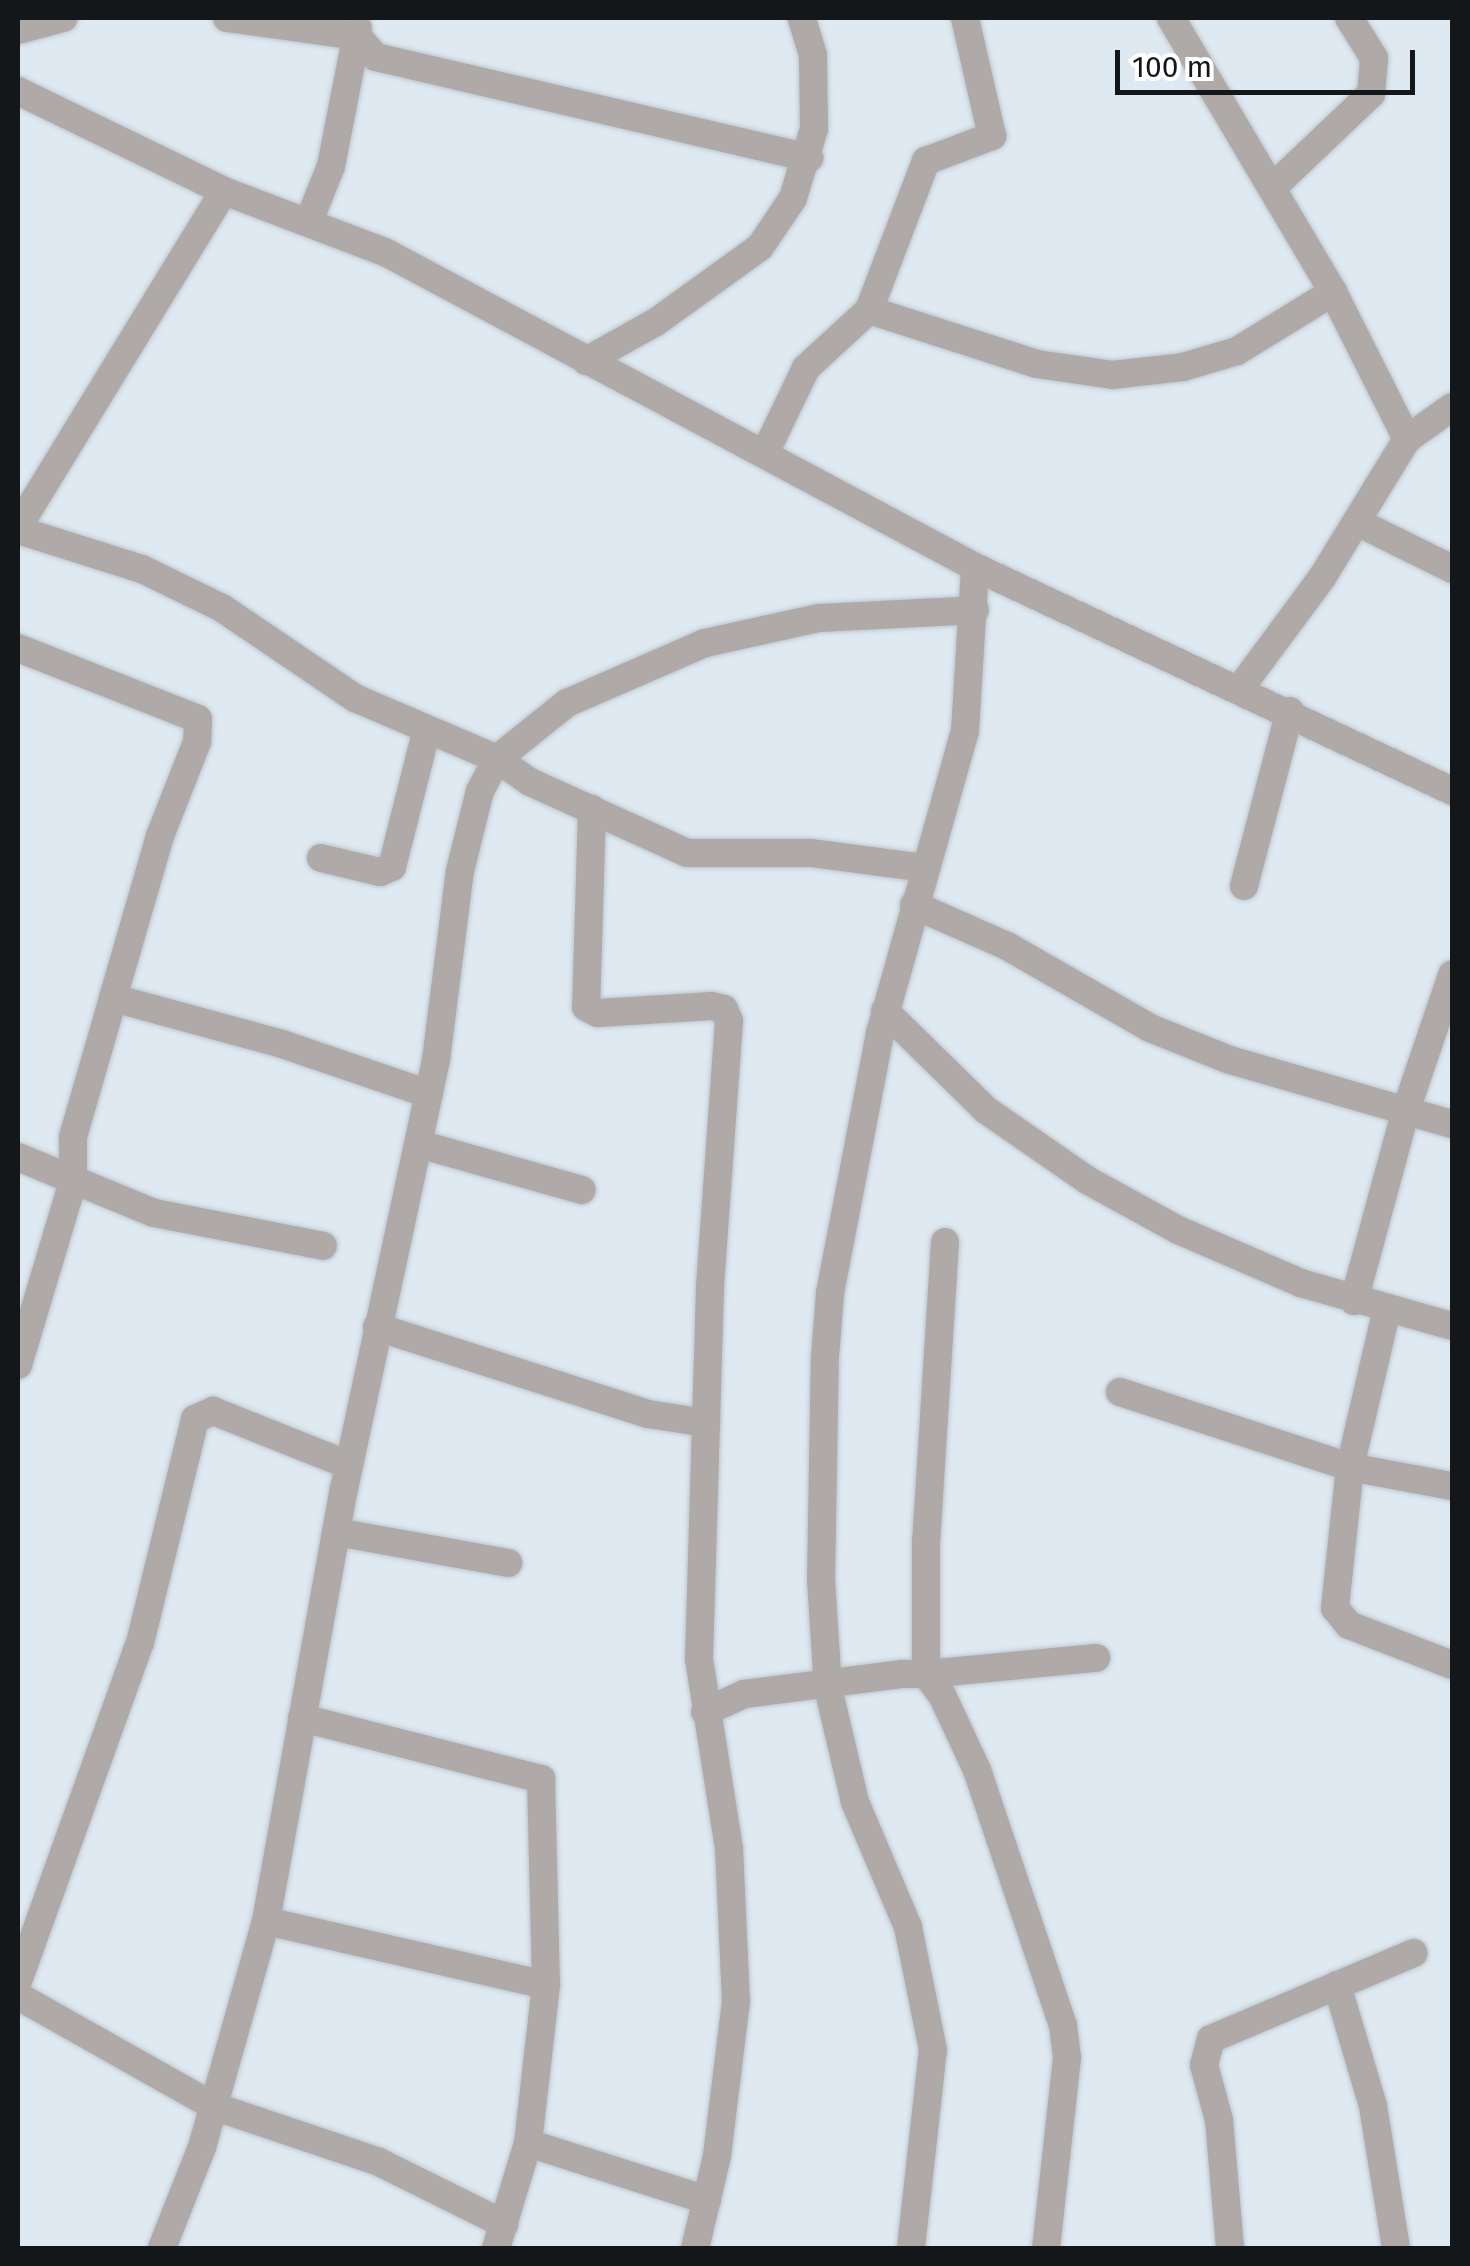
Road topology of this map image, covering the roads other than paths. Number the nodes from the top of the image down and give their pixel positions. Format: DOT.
graph roads {
  1 [pos="63,18"];
  2 [pos="226,18"];
  3 [pos="802,18"];
  4 [pos="965,18"];
  5 [pos="1171,18"];
  6 [pos="1350,18"];
  7 [pos="358,27"];
  8 [pos="22,32"];
  9 [pos="18,91"];
  10 [pos="809,158"];
  11 [pos="1272,188"];
  12 [pos="224,191"];
  13 [pos="309,221"];
  14 [pos="1333,292"];
  15 [pos="869,310"];
  16 [pos="586,361"];
  17 [pos="1452,408"];
  18 [pos="1407,439"];
  19 [pos="765,453"];
  20 [pos="1357,522"];
  21 [pos="18,528"];
  22 [pos="975,567"];
  23 [pos="1452,569"];
  24 [pos="975,610"];
  25 [pos="18,648"];
  26 [pos="1240,688"];
  27 [pos="1290,711"];
  28 [pos="427,729"];
  29 [pos="498,759"];
  30 [pos="1452,791"];
  31 [pos="592,810"];
  32 [pos="320,858"];
  33 [pos="924,868"];
  34 [pos="1244,886"];
  35 [pos="914,905"];
  36 [pos="1452,975"];
  37 [pos="113,998"];
  38 [pos="885,1011"];
  39 [pos="429,1094"];
  40 [pos="1406,1110"];
  41 [pos="1452,1124"];
  42 [pos="419,1144"];
  43 [pos="18,1157"];
  44 [pos="74,1182"];
  45 [pos="582,1190"];
  46 [pos="945,1242"];
  47 [pos="323,1246"];
  48 [pos="1354,1301"];
  49 [pos="1388,1310"];
  50 [pos="1452,1326"];
  51 [pos="377,1328"];
  52 [pos="18,1364"];
  53 [pos="1120,1392"];
  54 [pos="706,1423"];
  55 [pos="349,1465"];
  56 [pos="1350,1467"];
  57 [pos="1452,1486"];
  58 [pos="336,1532"];
  59 [pos="508,1563"];
  60 [pos="1096,1658"];
  61 [pos="1452,1665"];
  62 [pos="926,1674"];
  63 [pos="828,1688"];
  64 [pos="704,1712"];
  65 [pos="302,1718"];
  66 [pos="266,1921"];
  67 [pos="1414,1953"];
  68 [pos="18,1981"];
  69 [pos="546,1985"];
  70 [pos="1337,1985"];
  71 [pos="18,1996"];
  72 [pos="213,2106"];
  73 [pos="528,2142"];
  74 [pos="707,2200"];
  75 [pos="500,2236"];
  76 [pos="162,2248"];
  77 [pos="696,2248"];
  78 [pos="910,2248"];
  79 [pos="1046,2248"];
  80 [pos="1230,2248"];
  81 [pos="1396,2248"];
  1 -- 8 [label="street"];
  2 -- 7 [label="street"];
  3 -- 10 [label="street"];
  4 -- 15 [label="street"];
  5 -- 11 [label="street"];
  6 -- 11 [label="street"];
  7 -- 10 [label="street"];
  7 -- 13 [label="street"];
  9 -- 12 [label="street"];
  10 -- 16 [label="street"];
  11 -- 14 [label="street"];
  12 -- 13 [label="street"];
  12 -- 21 [label="street"];
  13 -- 16 [label="street"];
  14 -- 15 [label="street"];
  14 -- 18 [label="street"];
  15 -- 19 [label="street"];
  16 -- 19 [label="street"];
  17 -- 18 [label="street"];
  18 -- 20 [label="street"];
  19 -- 22 [label="street"];
  20 -- 23 [label="street"];
  20 -- 26 [label="street"];
  21 -- 28 [label="street"];
  22 -- 24 [label="street"];
  22 -- 26 [label="street"];
  24 -- 29 [label="street"];
  24 -- 33 [label="street"];
  25 -- 37 [label="street"];
  26 -- 27 [label="street"];
  27 -- 30 [label="street"];
  27 -- 34 [label="street"];
  28 -- 29 [label="street"];
  28 -- 32 [label="street"];
  29 -- 31 [label="street"];
  29 -- 39 [label="street"];
  31 -- 33 [label="street"];
  31 -- 54 [label="street"];
  33 -- 35 [label="street"];
  35 -- 38 [label="street"];
  35 -- 40 [label="street"];
  36 -- 40 [label="street"];
  37 -- 39 [label="street"];
  37 -- 44 [label="street"];
  38 -- 48 [label="street"];
  38 -- 63 [label="street"];
  39 -- 42 [label="street"];
  40 -- 41 [label="street"];
  40 -- 48 [label="street"];
  42 -- 45 [label="street"];
  42 -- 51 [label="street"];
  43 -- 44 [label="street"];
  44 -- 47 [label="street"];
  44 -- 52 [label="street"];
  46 -- 62 [label="street"];
  48 -- 49 [label="street"];
  49 -- 50 [label="street"];
  49 -- 56 [label="street"];
  51 -- 54 [label="street"];
  51 -- 55 [label="street"];
  53 -- 56 [label="street"];
  54 -- 64 [label="street"];
  55 -- 58 [label="street"];
  55 -- 68 [label="street"];
  56 -- 57 [label="street"];
  56 -- 61 [label="street"];
  58 -- 59 [label="street"];
  58 -- 65 [label="street"];
  60 -- 62 [label="street"];
  62 -- 63 [label="street"];
  62 -- 79 [label="street"];
  63 -- 64 [label="street"];
  63 -- 78 [label="street"];
  64 -- 74 [label="street"];
  65 -- 66 [label="street"];
  65 -- 69 [label="street"];
  66 -- 69 [label="street"];
  66 -- 72 [label="street"];
  67 -- 70 [label="street"];
  69 -- 73 [label="street"];
  70 -- 80 [label="street"];
  70 -- 81 [label="street"];
  71 -- 72 [label="street"];
  72 -- 75 [label="street"];
  72 -- 76 [label="street"];
  73 -- 74 [label="street"];
  73 -- 75 [label="street"];
  74 -- 77 [label="street"];
}
